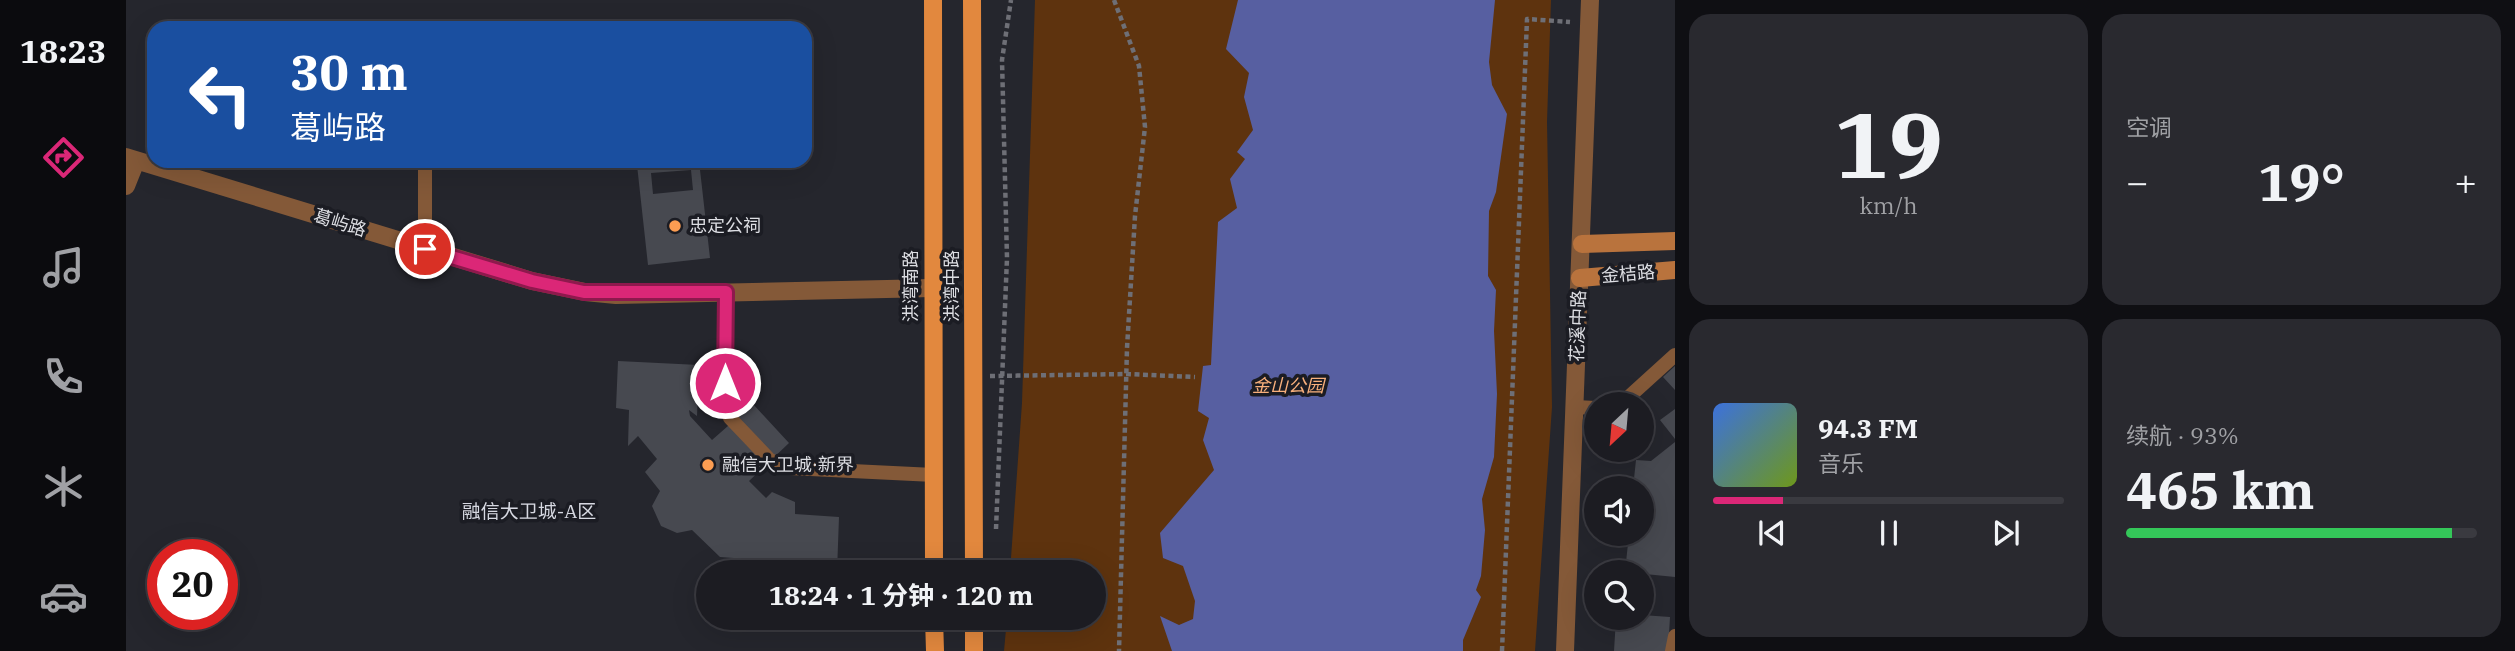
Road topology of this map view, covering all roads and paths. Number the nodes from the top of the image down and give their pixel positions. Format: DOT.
graph roads {
  1 [pos="933,0"];
  2 [pos="972,0"];
  3 [pos="1011,0"];
  4 [pos="1114,0"];
  5 [pos="1590,0"];
  6 [pos="1589,23"];
  7 [pos="131,159"];
  8 [pos="160,168"];
  9 [pos="425,168"];
  10 [pos="126,186"];
  11 [pos="1675,241"];
  12 [pos="1581,244"];
  13 [pos="425,249"];
  14 [pos="1675,270"];
  15 [pos="1580,278"];
  16 [pos="932,288"];
  17 [pos="726,292"];
  18 [pos="1675,355"];
  19 [pos="1002,374"];
  20 [pos="1127,374"];
  21 [pos="1195,377"];
  22 [pos="1634,392"];
  23 [pos="1576,407"];
  24 [pos="1584,407"];
  25 [pos="934,475"];
  26 [pos="996,532"];
  27 [pos="934,560"];
  28 [pos="974,560"];
  29 [pos="934,630"];
  30 [pos="974,630"];
  31 [pos="1675,636"];
  32 [pos="935,651"];
  33 [pos="974,651"];
  34 [pos="1119,651"];
  35 [pos="1502,651"];
  36 [pos="1565,651"];
  37 [pos="1672,651"];
  1 -- 16 [label="main road, 洪湾南路"];
  2 -- 28 [label="main road, 洪湾中路"];
  3 -- 19 [label="path"];
  4 -- 20 [label="path"];
  5 -- 6 [label="street, 花溪中路"];
  6 -- 12 [label="street, 花溪中路"];
  6 -- 35 [label="path"];
  7 -- 10 [label="street"];
  8 -- 13 [label="street, 葛屿路"];
  9 -- 13 [label="lane"];
  11 -- 12 [label="main road"];
  12 -- 15 [label="street, 花溪中路"];
  13 -- 17 [label="street, 葛屿路"];
  14 -- 15 [label="main road, 金桔路"];
  15 -- 23 [label="street, 花溪中路"];
  16 -- 17 [label="street, 葛屿路"];
  16 -- 25 [label="main road, 洪湾南路"];
  17 -- 25 [label="lane"];
  18 -- 22 [label="lane"];
  19 -- 20 [label="path"];
  19 -- 26 [label="path"];
  20 -- 21 [label="path"];
  20 -- 34 [label="path"];
  23 -- 24 [label="lane"];
  23 -- 36 [label="street, 花溪中路"];
  25 -- 27 [label="main road, 洪湾南路"];
  29 -- 32 [label="main road"];
  30 -- 33 [label="main road"];
  31 -- 37 [label="lane"];
}
